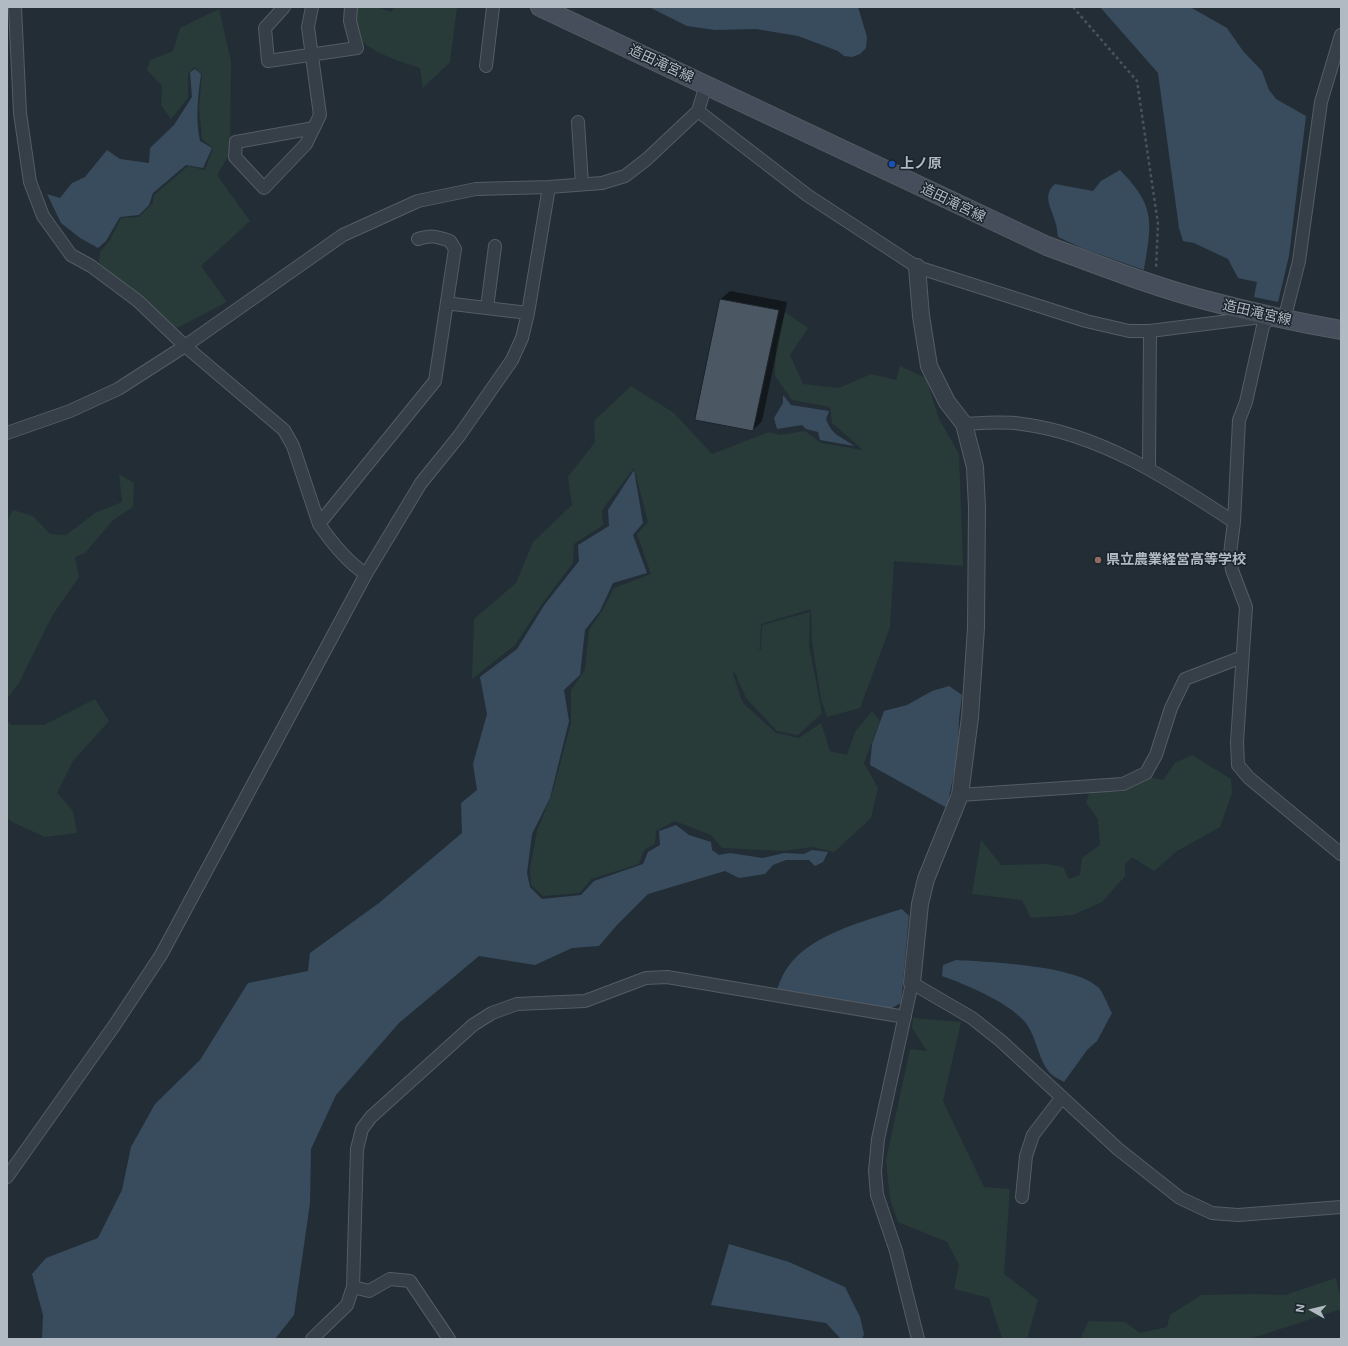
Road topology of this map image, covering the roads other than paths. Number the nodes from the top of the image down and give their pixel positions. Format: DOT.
graph roads {
  1 [pos="15,7"];
  2 [pos="284,7"];
  3 [pos="312,7"];
  4 [pos="351,7"];
  5 [pos="494,7"];
  6 [pos="540,7"];
  7 [pos="1341,35"];
  8 [pos="312,55"];
  9 [pos="486,66"];
  10 [pos="706,85"];
  11 [pos="698,111"];
  12 [pos="578,122"];
  13 [pos="314,128"];
  14 [pos="582,184"];
  15 [pos="549,187"];
  16 [pos="418,239"];
  17 [pos="495,246"];
  18 [pos="917,267"];
  19 [pos="453,304"];
  20 [pos="487,308"];
  21 [pos="528,313"];
  22 [pos="1277,318"];
  23 [pos="1341,330"];
  24 [pos="1150,332"];
  25 [pos="186,346"];
  26 [pos="964,424"];
  27 [pos="7,433"];
  28 [pos="1149,468"];
  29 [pos="1234,522"];
  30 [pos="319,524"];
  31 [pos="366,574"];
  32 [pos="1242,657"];
  33 [pos="960,794"];
  34 [pos="1341,854"];
  35 [pos="912,983"];
  36 [pos="905,1017"];
  37 [pos="1062,1097"];
  38 [pos="7,1177"];
  39 [pos="1022,1196"];
  40 [pos="1341,1206"];
  41 [pos="353,1287"];
  42 [pos="312,1339"];
  43 [pos="449,1339"];
  44 [pos="918,1339"];
  1 -- 25 [label="street"];
  2 -- 8 [label="street"];
  3 -- 8 [label="street"];
  4 -- 8 [label="street"];
  5 -- 9 [label="street"];
  6 -- 10 [label="main road, 造田滝宮線"];
  7 -- 22 [label="street"];
  8 -- 13 [label="street"];
  10 -- 11 [label="street"];
  10 -- 22 [label="main road, 造田滝宮線"];
  11 -- 14 [label="street"];
  11 -- 18 [label="street"];
  12 -- 14 [label="street"];
  13 -- 13 [label="street"];
  14 -- 15 [label="street"];
  15 -- 21 [label="street"];
  15 -- 25 [label="street"];
  16 -- 30 [label="street"];
  17 -- 20 [label="street"];
  18 -- 24 [label="street"];
  18 -- 26 [label="street"];
  19 -- 20 [label="street"];
  20 -- 21 [label="street"];
  21 -- 31 [label="street"];
  22 -- 23 [label="main road, 造田滝宮線"];
  22 -- 24 [label="street"];
  22 -- 29 [label="street"];
  24 -- 28 [label="street"];
  25 -- 27 [label="street"];
  25 -- 30 [label="street"];
  26 -- 28 [label="street"];
  26 -- 33 [label="street"];
  28 -- 29 [label="street"];
  29 -- 32 [label="street"];
  30 -- 31 [label="street"];
  31 -- 38 [label="street"];
  32 -- 33 [label="street"];
  32 -- 34 [label="street"];
  33 -- 35 [label="street"];
  35 -- 36 [label="street"];
  35 -- 37 [label="street"];
  36 -- 41 [label="street"];
  36 -- 44 [label="street"];
  37 -- 39 [label="street"];
  37 -- 40 [label="street"];
  41 -- 42 [label="street"];
  41 -- 43 [label="street"];
}
